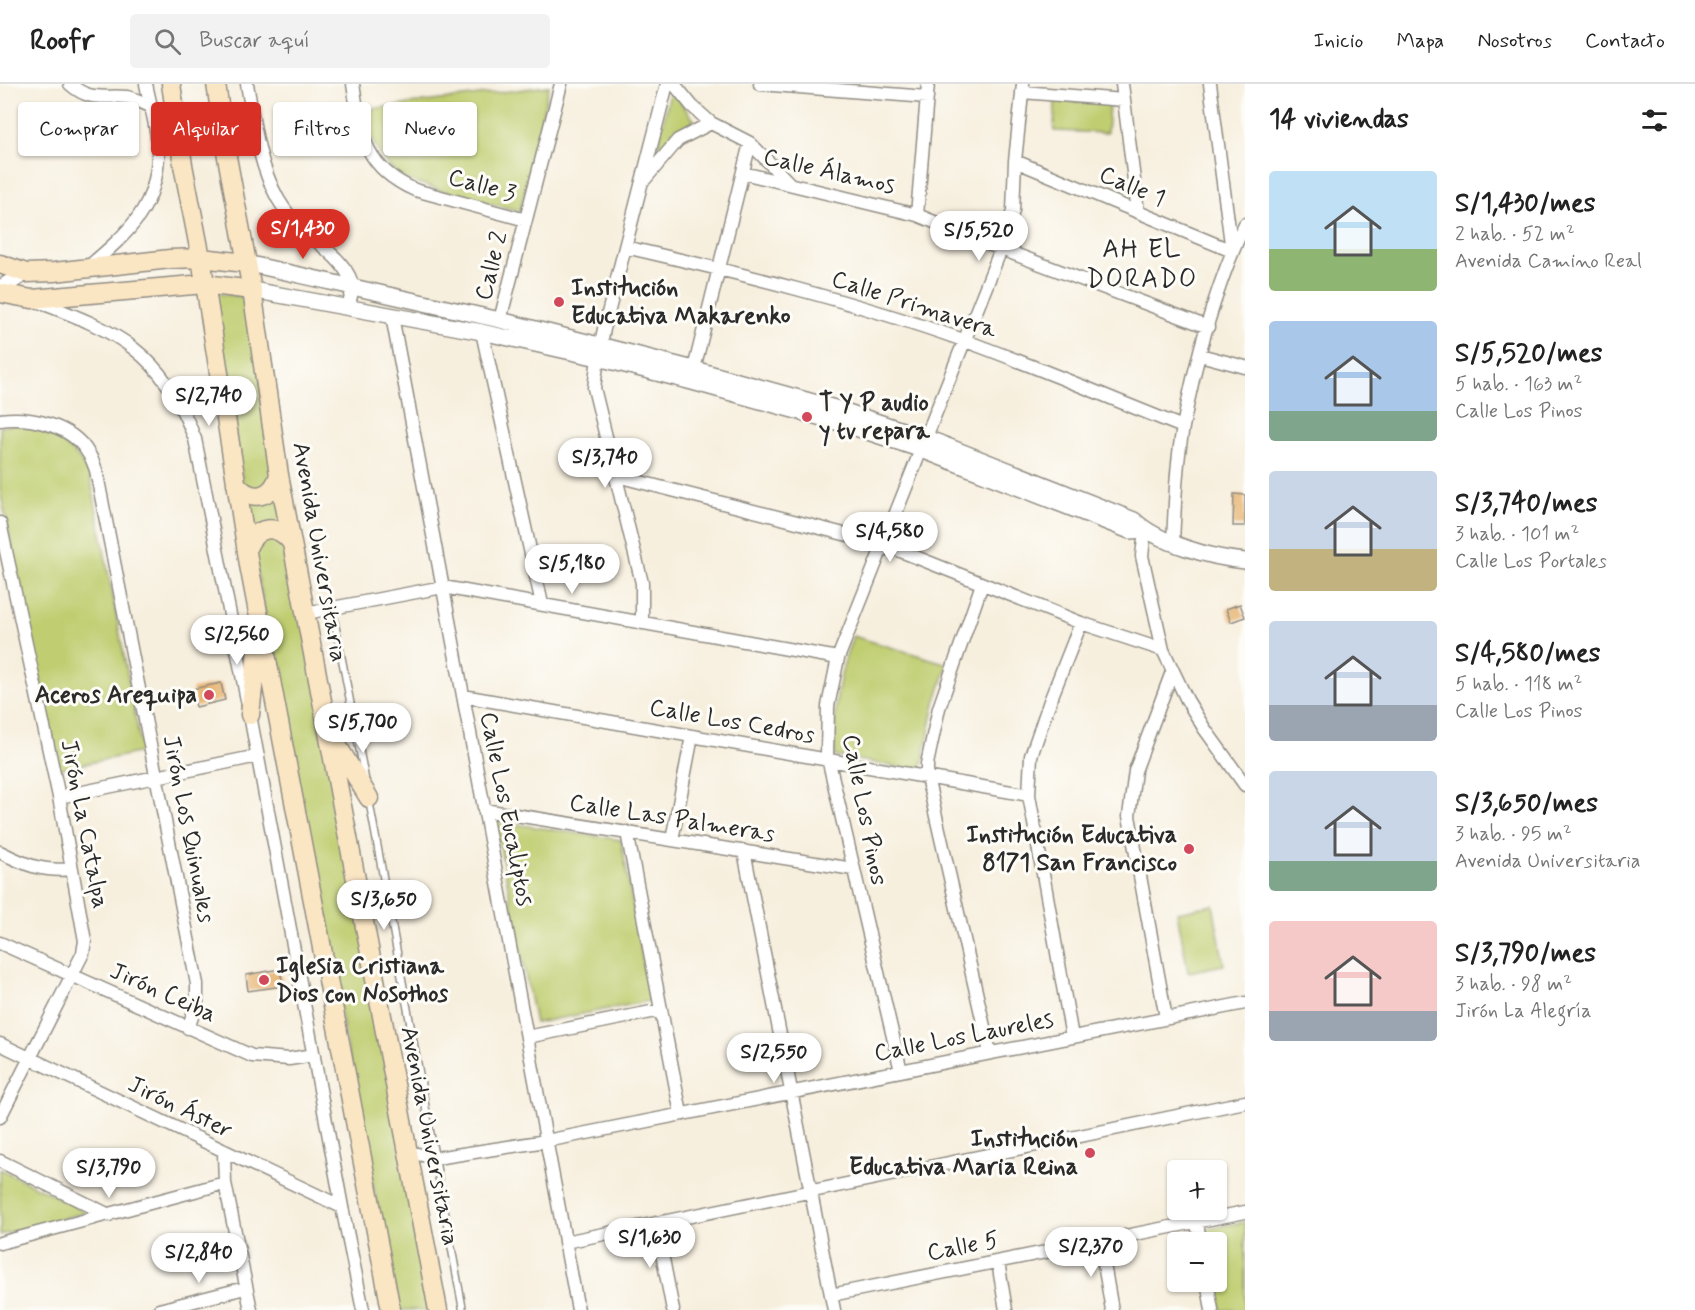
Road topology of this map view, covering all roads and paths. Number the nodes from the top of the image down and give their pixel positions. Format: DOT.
graph roads {
  1 [pos="70,84"];
  2 [pos="146,84"];
  3 [pos="171,84"];
  4 [pos="216,84"];
  5 [pos="247,84"];
  6 [pos="353,84"];
  7 [pos="561,84"];
  8 [pos="666,84"];
  9 [pos="674,84"];
  10 [pos="760,84"];
  11 [pos="928,84"];
  12 [pos="1122,84"];
  13 [pos="1210,84"];
  14 [pos="1022,88"];
  15 [pos="927,97"];
  16 [pos="1124,100"];
  17 [pos="150,106"];
  18 [pos="711,123"];
  19 [pos="750,143"];
  20 [pos="1015,161"];
  21 [pos="743,173"];
  22 [pos="642,182"];
  23 [pos="791,184"];
  24 [pos="1138,212"];
  25 [pos="917,215"];
  26 [pos="526,220"];
  27 [pos="1245,224"];
  28 [pos="625,247"];
  29 [pos="1001,249"];
  30 [pos="1232,251"];
  31 [pos="201,258"];
  32 [pos="246,263"];
  33 [pos="0,264"];
  34 [pos="87,268"];
  35 [pos="719,268"];
  36 [pos="26,273"];
  37 [pos="205,284"];
  38 [pos="0,288"];
  39 [pos="353,288"];
  40 [pos="252,290"];
  41 [pos="0,293"];
  42 [pos="32,299"];
  43 [pos="348,307"];
  44 [pos="392,316"];
  45 [pos="500,320"];
  46 [pos="1208,327"];
  47 [pos="482,332"];
  48 [pos="963,340"];
  49 [pos="599,351"];
  50 [pos="1200,355"];
  51 [pos="1245,367"];
  52 [pos="694,369"];
  53 [pos="0,420"];
  54 [pos="1183,427"];
  55 [pos="924,444"];
  56 [pos="279,476"];
  57 [pos="617,476"];
  58 [pos="236,484"];
  59 [pos="0,523"];
  60 [pos="1145,530"];
  61 [pos="1173,542"];
  62 [pos="292,543"];
  63 [pos="883,544"];
  64 [pos="247,548"];
  65 [pos="1245,561"];
  66 [pos="982,584"];
  67 [pos="443,587"];
  68 [pos="542,604"];
  69 [pos="332,608"];
  70 [pos="306,613"];
  71 [pos="260,621"];
  72 [pos="642,622"];
  73 [pos="1081,623"];
  74 [pos="1163,650"];
  75 [pos="838,658"];
  76 [pos="1172,672"];
  77 [pos="463,696"];
  78 [pos="250,715"];
  79 [pos="327,728"];
  80 [pos="692,736"];
  81 [pos="258,756"];
  82 [pos="828,760"];
  83 [pos="156,777"];
  84 [pos="927,777"];
  85 [pos="1245,785"];
  86 [pos="1029,795"];
  87 [pos="59,797"];
  88 [pos="369,798"];
  89 [pos="484,810"];
  90 [pos="627,832"];
  91 [pos="672,840"];
  92 [pos="744,851"];
  93 [pos="0,852"];
  94 [pos="72,869"];
  95 [pos="853,869"];
  96 [pos="0,943"];
  97 [pos="72,975"];
  98 [pos="1245,1004"];
  99 [pos="661,1010"];
  100 [pos="1166,1018"];
  101 [pos="188,1028"];
  102 [pos="527,1037"];
  103 [pos="1072,1037"];
  104 [pos="0,1044"];
  105 [pos="990,1053"];
  106 [pos="314,1055"];
  107 [pos="30,1059"];
  108 [pos="901,1071"];
  109 [pos="791,1092"];
  110 [pos="1245,1102"];
  111 [pos="681,1114"];
  112 [pos="0,1117"];
  113 [pos="546,1140"];
  114 [pos="408,1152"];
  115 [pos="224,1153"];
  116 [pos="436,1158"];
  117 [pos="0,1161"];
  118 [pos="225,1184"];
  119 [pos="810,1191"];
  120 [pos="342,1208"];
  121 [pos="1245,1212"];
  122 [pos="109,1215"];
  123 [pos="1197,1222"];
  124 [pos="656,1223"];
  125 [pos="1198,1232"];
  126 [pos="1100,1241"];
  127 [pos="565,1242"];
  128 [pos="0,1243"];
  129 [pos="998,1262"];
  130 [pos="245,1288"];
  131 [pos="1209,1292"];
  132 [pos="831,1295"];
  133 [pos="166,1309"];
  134 [pos="251,1310"];
  135 [pos="363,1310"];
  136 [pos="391,1310"];
  137 [pos="438,1310"];
  138 [pos="463,1310"];
  139 [pos="578,1310"];
  140 [pos="673,1310"];
  141 [pos="834,1310"];
  142 [pos="1006,1310"];
  143 [pos="1112,1310"];
  144 [pos="1212,1310"];
  1 -- 17 [label="street"];
  2 -- 17 [label="street"];
  3 -- 31 [label="main road"];
  4 -- 32 [label="main road, Avenida Universitaria"];
  5 -- 39 [label="street"];
  6 -- 26 [label="street, Calle 3"];
  7 -- 26 [label="street, Calle 2"];
  8 -- 22 [label="street"];
  9 -- 18 [label="street"];
  10 -- 15 [label="street"];
  11 -- 15 [label="street"];
  12 -- 16 [label="street"];
  13 -- 30 [label="street"];
  14 -- 16 [label="street"];
  14 -- 20 [label="street, Calle Los Pinos"];
  15 -- 25 [label="street"];
  16 -- 24 [label="street"];
  17 -- 34 [label="street"];
  18 -- 19 [label="street"];
  18 -- 22 [label="street"];
  19 -- 21 [label="street"];
  19 -- 23 [label="street"];
  20 -- 24 [label="street, Calle 1"];
  20 -- 29 [label="street, Calle Los Pinos"];
  21 -- 23 [label="street, Calle Álamos"];
  21 -- 35 [label="street"];
  22 -- 28 [label="street"];
  23 -- 25 [label="street, Calle Álamos"];
  24 -- 30 [label="street, Calle 1"];
  25 -- 29 [label="street, Calle Álamos"];
  26 -- 45 [label="street, Calle 2"];
  27 -- 30 [label="street"];
  28 -- 35 [label="street, Calle Primavera"];
  28 -- 49 [label="street"];
  29 -- 46 [label="street, Calle Álamos"];
  29 -- 48 [label="street, Calle Los Pinos"];
  30 -- 46 [label="street"];
  31 -- 32 [label="main road"];
  31 -- 34 [label="main road"];
  31 -- 37 [label="main road"];
  32 -- 39 [label="street"];
  32 -- 40 [label="main road, Avenida Universitaria"];
  33 -- 36 [label="main road"];
  34 -- 36 [label="main road"];
  35 -- 48 [label="street, Calle Primavera"];
  35 -- 52 [label="street"];
  36 -- 38 [label="street"];
  37 -- 40 [label="main road"];
  37 -- 42 [label="main road"];
  37 -- 58 [label="main road"];
  39 -- 43 [label="street"];
  39 -- 45 [label="street"];
  40 -- 43 [label="street"];
  40 -- 56 [label="main road, Avenida Universitaria"];
  41 -- 42 [label="main road"];
  42 -- 78 [label="street"];
  43 -- 44 [label="street"];
  44 -- 47 [label="street"];
  44 -- 67 [label="street, Calle Los Eucaliptos"];
  45 -- 49 [label="street"];
  46 -- 50 [label="street"];
  47 -- 49 [label="street"];
  47 -- 68 [label="street"];
  48 -- 54 [label="street, Calle Primavera"];
  48 -- 55 [label="street, Calle Los Pinos"];
  49 -- 52 [label="street"];
  49 -- 55 [label="street"];
  49 -- 57 [label="street"];
  50 -- 51 [label="street"];
  50 -- 54 [label="street"];
  52 -- 55 [label="street"];
  53 -- 83 [label="street, Jirón Los Quinuales"];
  54 -- 61 [label="street"];
  55 -- 60 [label="street"];
  55 -- 63 [label="street, Calle Los Pinos"];
  56 -- 58 [label="main road"];
  56 -- 62 [label="main road, Avenida Universitaria"];
  57 -- 63 [label="street"];
  57 -- 72 [label="street"];
  58 -- 64 [label="main road"];
  59 -- 87 [label="street, Jirón La Catalpa"];
  60 -- 61 [label="street"];
  60 -- 74 [label="street"];
  61 -- 65 [label="street"];
  62 -- 64 [label="main road"];
  62 -- 70 [label="main road, Avenida Universitaria"];
  63 -- 66 [label="street"];
  63 -- 75 [label="street, Calle Los Pinos"];
  64 -- 71 [label="main road"];
  66 -- 73 [label="street"];
  66 -- 84 [label="street"];
  67 -- 68 [label="street"];
  67 -- 69 [label="street"];
  67 -- 77 [label="street, Calle Los Eucaliptos"];
  68 -- 72 [label="street"];
  69 -- 70 [label="street"];
  69 -- 88 [label="lane, Avenida Universitaria"];
  70 -- 79 [label="main road, Avenida Universitaria"];
  71 -- 78 [label="main road"];
  71 -- 136 [label="main road"];
  72 -- 75 [label="street"];
  73 -- 74 [label="street"];
  73 -- 86 [label="street"];
  74 -- 76 [label="street"];
  75 -- 82 [label="street, Calle Los Pinos"];
  76 -- 85 [label="street"];
  76 -- 100 [label="street"];
  77 -- 80 [label="street, Calle Los Cedros"];
  77 -- 89 [label="street, Calle Los Eucaliptos"];
  78 -- 81 [label="street"];
  79 -- 88 [label="main road"];
  79 -- 114 [label="main road, Avenida Universitaria"];
  80 -- 82 [label="street, Calle Los Cedros"];
  80 -- 91 [label="street"];
  81 -- 83 [label="street"];
  81 -- 106 [label="street"];
  82 -- 84 [label="street, Calle Los Cedros"];
  82 -- 95 [label="street, Calle Los Pinos"];
  83 -- 87 [label="street"];
  83 -- 101 [label="street, Jirón Los Quinuales"];
  84 -- 86 [label="street, Calle Los Cedros"];
  84 -- 105 [label="street"];
  86 -- 103 [label="street"];
  87 -- 94 [label="street, Jirón La Catalpa"];
  88 -- 116 [label="lane, Avenida Universitaria"];
  89 -- 90 [label="street, Calle Las Palmeras"];
  89 -- 102 [label="street, Calle Los Eucaliptos"];
  90 -- 91 [label="street, Calle Las Palmeras"];
  90 -- 99 [label="street"];
  91 -- 92 [label="street, Calle Las Palmeras"];
  92 -- 95 [label="street, Calle Las Palmeras"];
  92 -- 109 [label="street"];
  93 -- 94 [label="street"];
  94 -- 97 [label="street, Jirón La Catalpa"];
  95 -- 108 [label="street, Calle Los Pinos"];
  96 -- 97 [label="street, Jirón Ceiba"];
  97 -- 101 [label="street, Jirón Ceiba"];
  97 -- 107 [label="street, Jirón La Catalpa"];
  98 -- 100 [label="street, Calle Los Laureles"];
  99 -- 102 [label="street"];
  99 -- 111 [label="street"];
  100 -- 103 [label="street, Calle Los Laureles"];
  101 -- 106 [label="street, Jirón Ceiba"];
  102 -- 113 [label="street, Calle Los Eucaliptos"];
  103 -- 105 [label="street, Calle Los Laureles"];
  104 -- 107 [label="street, Jirón Áster"];
  105 -- 108 [label="street, Calle Los Laureles"];
  106 -- 120 [label="street"];
  107 -- 112 [label="street, Jirón La Catalpa"];
  107 -- 115 [label="street, Jirón Áster"];
  108 -- 109 [label="street, Calle Los Laureles"];
  109 -- 111 [label="street, Calle Los Laureles"];
  109 -- 119 [label="street"];
  110 -- 119 [label="street"];
  111 -- 113 [label="street, Calle Los Laureles"];
  113 -- 116 [label="street, Calle Los Laureles"];
  113 -- 127 [label="street, Calle Los Eucaliptos"];
  114 -- 116 [label="street, Calle Los Laureles"];
  114 -- 137 [label="main road, Avenida Universitaria"];
  115 -- 118 [label="street"];
  115 -- 120 [label="street, Jirón Áster"];
  116 -- 138 [label="lane, Avenida Universitaria"];
  117 -- 122 [label="street"];
  118 -- 122 [label="street"];
  118 -- 130 [label="street"];
  119 -- 124 [label="street"];
  119 -- 132 [label="street"];
  120 -- 135 [label="street"];
  121 -- 123 [label="street, Calle 5"];
  122 -- 128 [label="street"];
  123 -- 125 [label="street"];
  123 -- 126 [label="street, Calle 5"];
  124 -- 127 [label="street"];
  124 -- 140 [label="street"];
  126 -- 129 [label="street, Calle 5"];
  126 -- 143 [label="street"];
  127 -- 139 [label="street, Calle Los Eucaliptos"];
  129 -- 132 [label="street, Calle 5"];
  129 -- 142 [label="street"];
  130 -- 133 [label="street"];
  130 -- 134 [label="street"];
  131 -- 144 [label="street"];
  132 -- 141 [label="street"];
}
